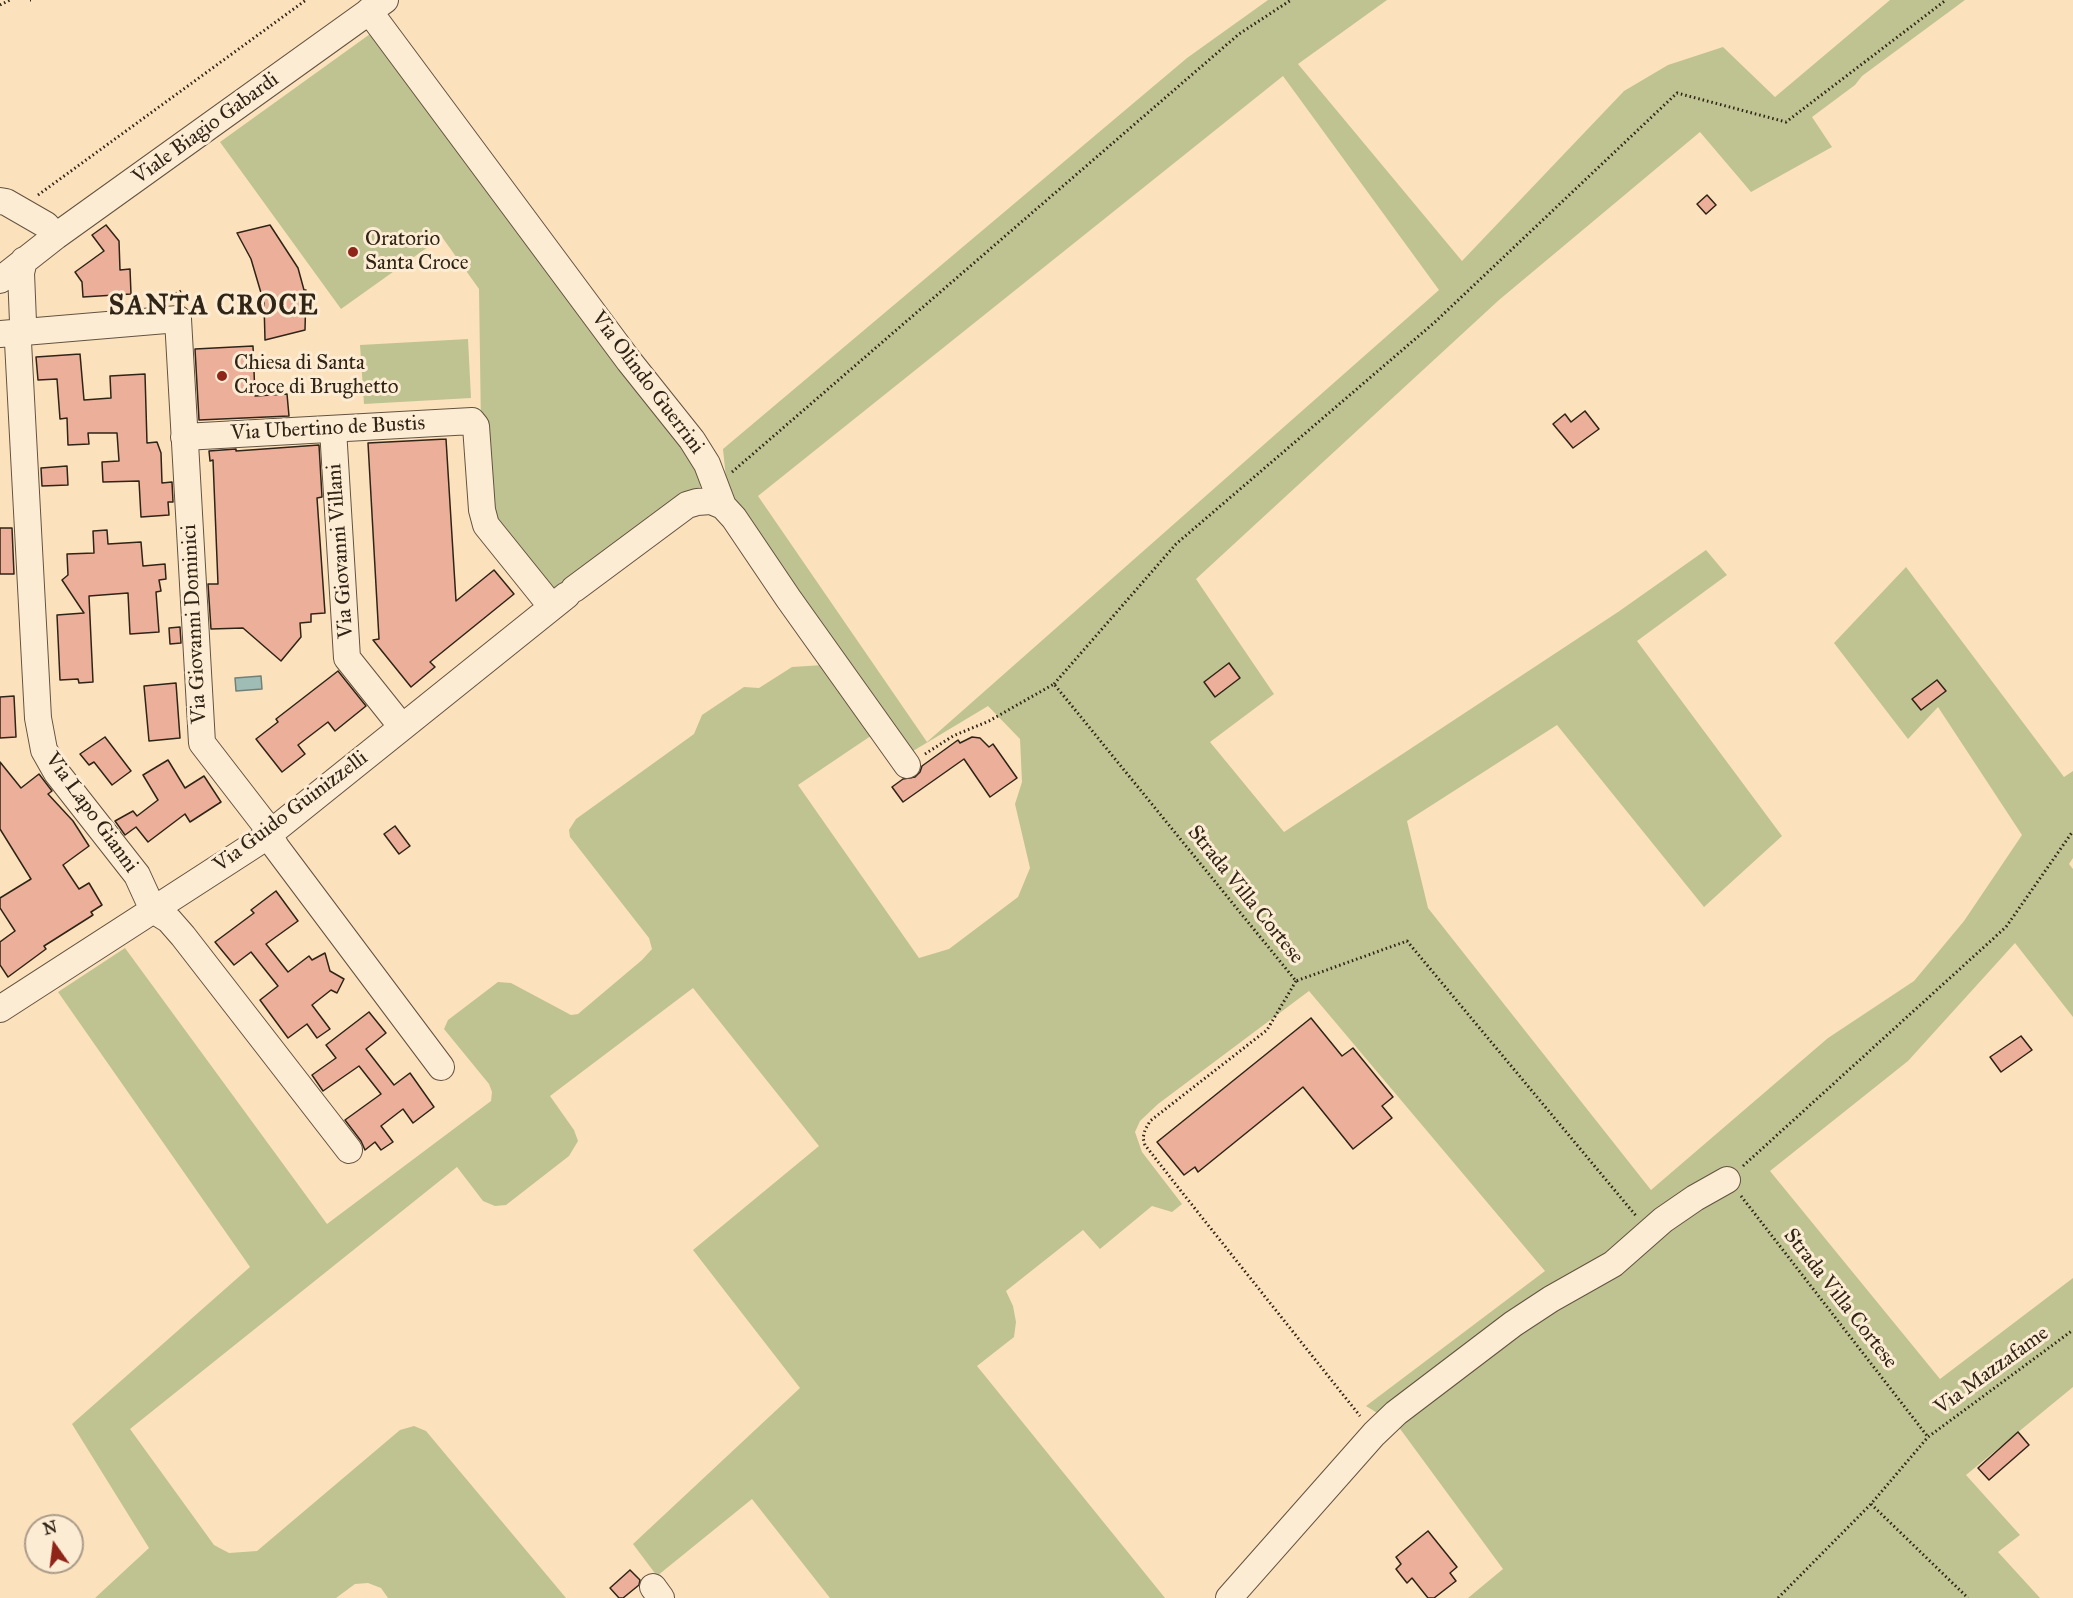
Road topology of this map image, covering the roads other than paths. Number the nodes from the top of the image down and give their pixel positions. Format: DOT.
graph roads {
  1 [pos="377,6"];
  2 [pos="10,205"];
  3 [pos="56,236"];
  4 [pos="17,261"];
  5 [pos="0,280"];
  6 [pos="10,333"];
  7 [pos="333,429"];
  8 [pos="184,437"];
  9 [pos="719,497"];
  10 [pos="565,597"];
  11 [pos="402,727"];
  12 [pos="907,765"];
  13 [pos="269,834"];
  14 [pos="153,910"];
  15 [pos="0,1009"];
  16 [pos="441,1067"];
  17 [pos="349,1150"];
  18 [pos="1727,1180"];
  19 [pos="1229,1598"];
  1 -- 3 [label="street, Viale Biagio Gabardi"];
  1 -- 9 [label="street, Via Olindo Guerrini"];
  2 -- 3 [label="street"];
  3 -- 4 [label="street, Viale Biagio Gabardi"];
  4 -- 5 [label="street, Viale Biagio Gabardi"];
  4 -- 6 [label="street, Via Lapo Gianni"];
  6 -- 8 [label="street, Via Giovanni Dominici"];
  6 -- 14 [label="street, Via Lapo Gianni"];
  7 -- 8 [label="street, Via Ubertino de Bustis"];
  7 -- 10 [label="street, Via Ubertino de Bustis"];
  7 -- 11 [label="street, Via Giovanni Villani"];
  8 -- 13 [label="street, Via Giovanni Dominici"];
  9 -- 10 [label="street, Via Guido Guinizzelli"];
  9 -- 12 [label="street, Via Olindo Guerrini"];
  10 -- 11 [label="street, Via Guido Guinizzelli"];
  11 -- 13 [label="street, Via Guido Guinizzelli"];
  13 -- 14 [label="street, Via Guido Guinizzelli"];
  13 -- 16 [label="street, Via Giovanni Dominici"];
  14 -- 15 [label="street, Via Guido Guinizzelli"];
  14 -- 17 [label="street, Via Lapo Gianni"];
  18 -- 19 [label="street"];
}
